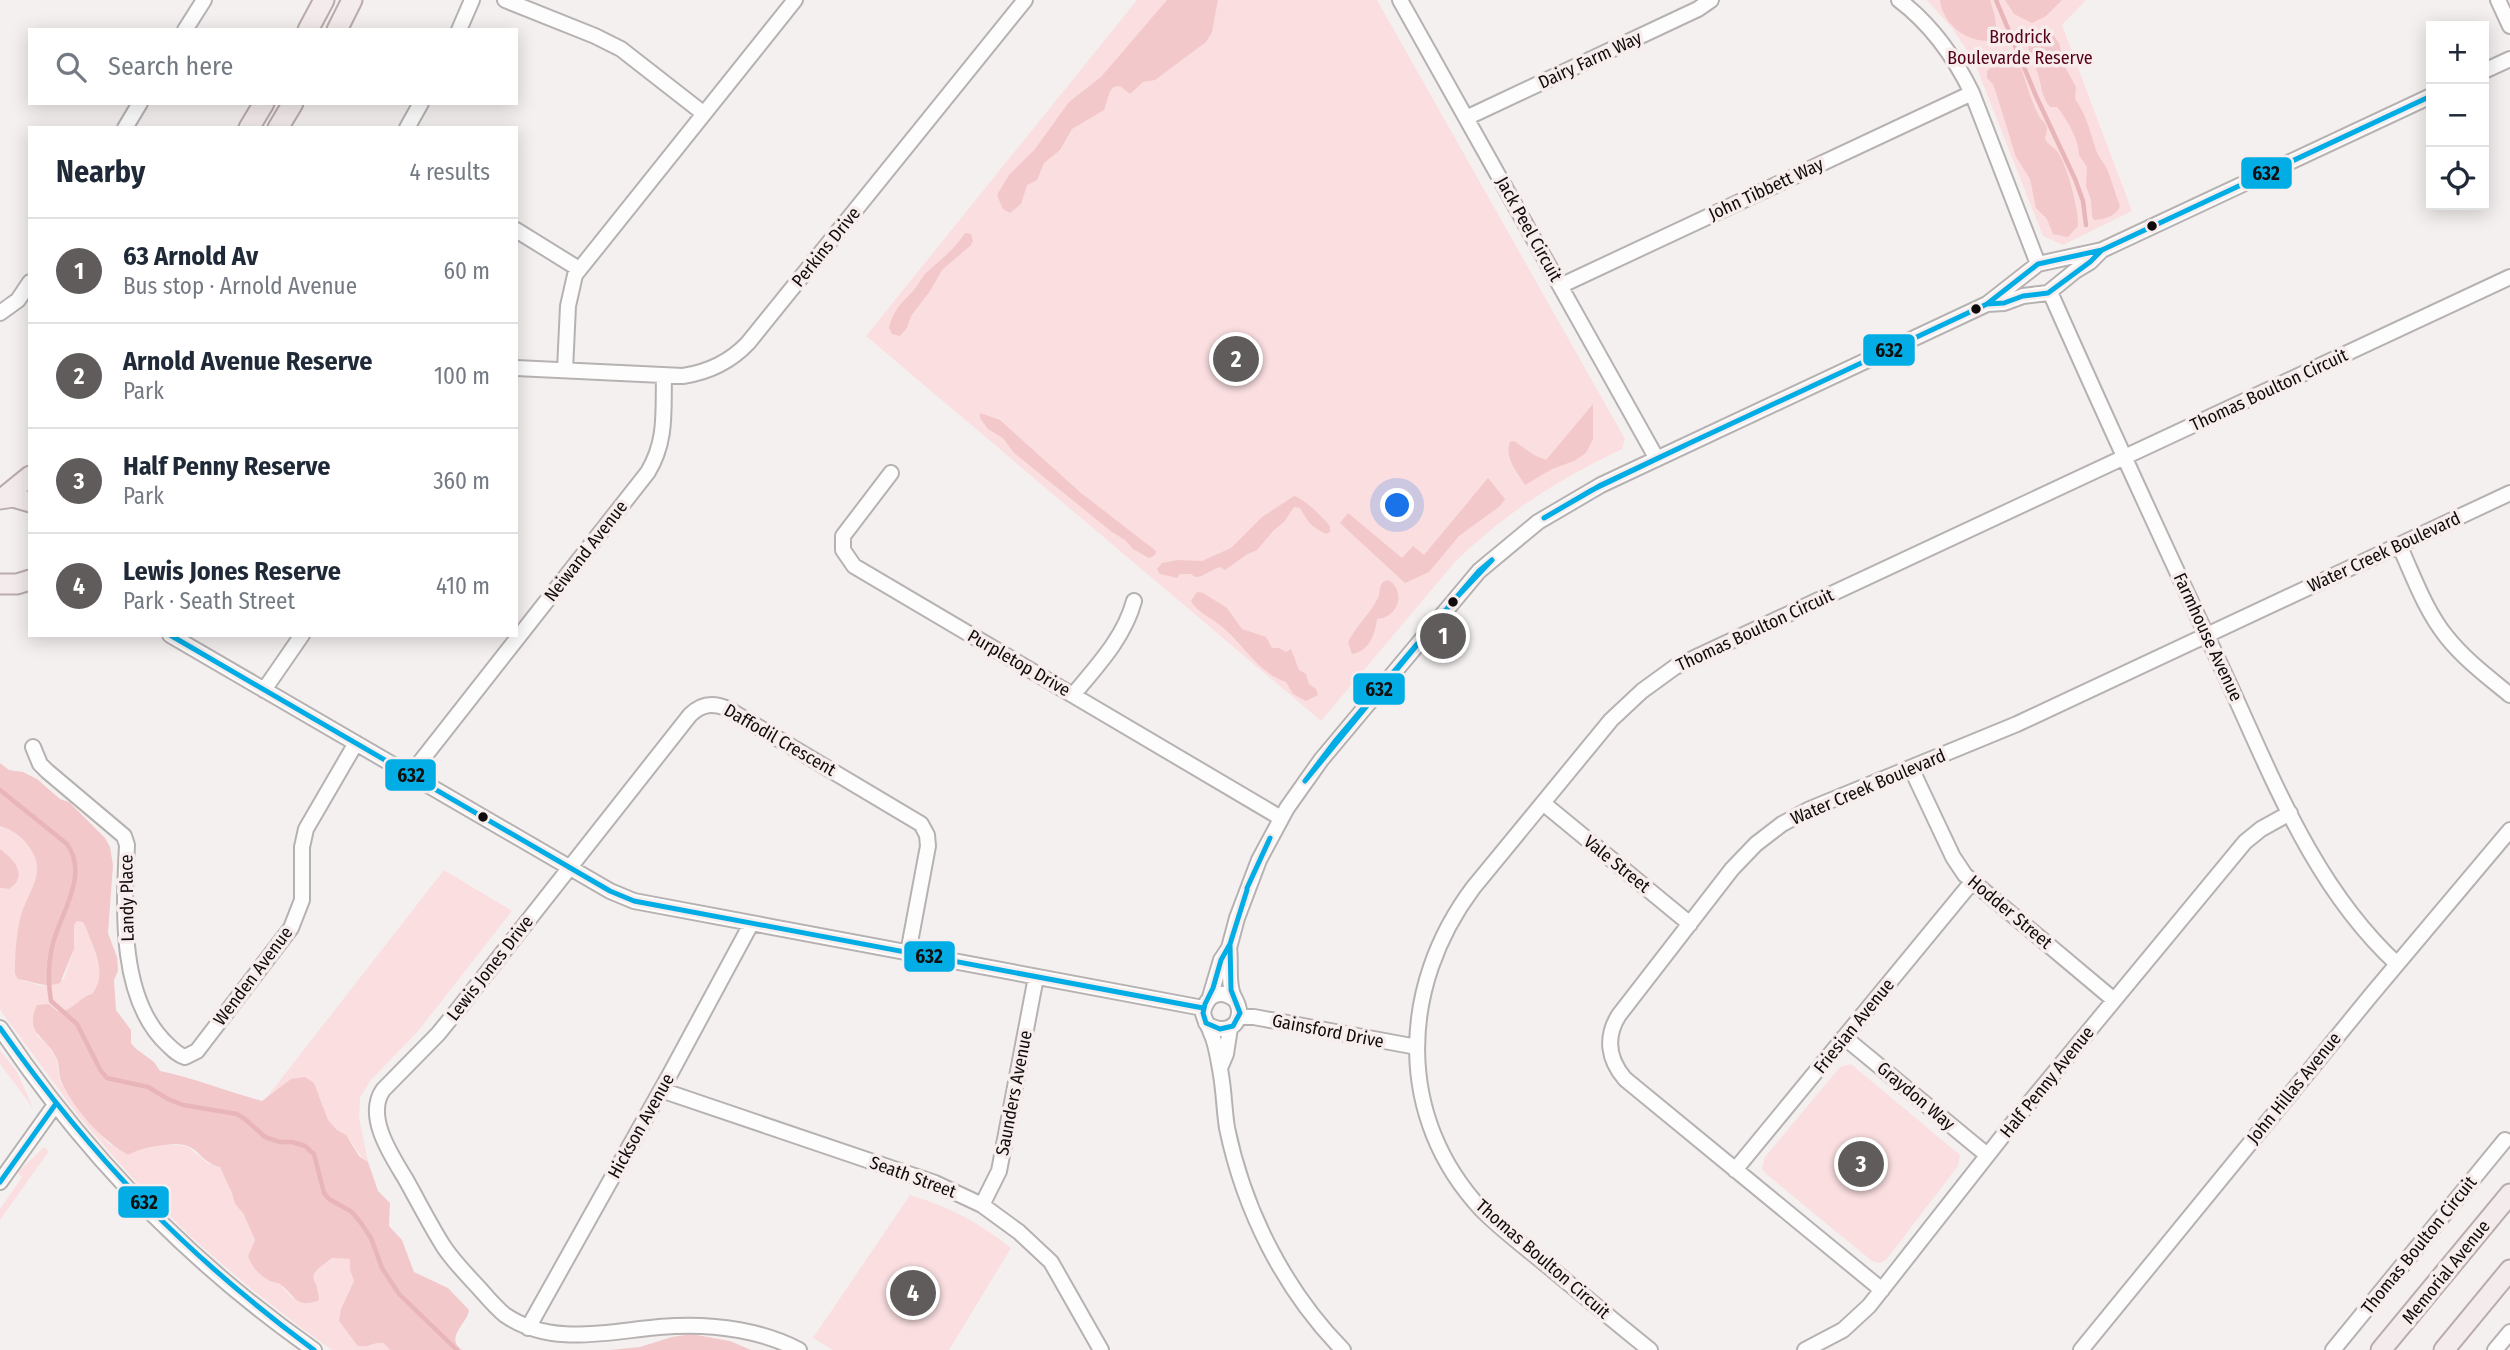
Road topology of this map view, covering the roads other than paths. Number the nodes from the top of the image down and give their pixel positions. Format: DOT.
graph roads {
  1 [pos="204,0"];
  2 [pos="324,0"];
  3 [pos="352,0"];
  4 [pos="472,0"];
  5 [pos="505,0"];
  6 [pos="795,0"];
  7 [pos="1024,0"];
  8 [pos="1400,0"];
  9 [pos="1712,0"];
  10 [pos="1899,0"];
  11 [pos="2498,0"];
  12 [pos="2510,26"];
  13 [pos="186,28"];
  14 [pos="310,28"];
  15 [pos="338,28"];
  16 [pos="460,28"];
  17 [pos="2510,59"];
  18 [pos="2489,69"];
  19 [pos="1972,93"];
  20 [pos="2426,98"];
  21 [pos="139,105"];
  22 [pos="263,105"];
  23 [pos="292,105"];
  24 [pos="420,105"];
  25 [pos="703,113"];
  26 [pos="1466,118"];
  27 [pos="126,126"];
  28 [pos="250,126"];
  29 [pos="279,126"];
  30 [pos="408,126"];
  31 [pos="518,231"];
  32 [pos="2102,250"];
  33 [pos="2038,265"];
  34 [pos="579,269"];
  35 [pos="2510,276"];
  36 [pos="28,285"];
  37 [pos="1560,286"];
  38 [pos="2050,290"];
  39 [pos="1987,304"];
  40 [pos="0,313"];
  41 [pos="518,368"];
  42 [pos="565,370"];
  43 [pos="664,376"];
  44 [pos="2124,457"];
  45 [pos="1657,459"];
  46 [pos="891,473"];
  47 [pos="28,478"];
  48 [pos="2510,493"];
  49 [pos="1,498"];
  50 [pos="28,501"];
  51 [pos="2399,545"];
  52 [pos="1134,601"];
  53 [pos="2207,635"];
  54 [pos="173,637"];
  55 [pos="301,637"];
  56 [pos="264,690"];
  57 [pos="1073,695"];
  58 [pos="2510,695"];
  59 [pos="356,743"];
  60 [pos="33,747"];
  61 [pos="1911,768"];
  62 [pos="410,775"];
  63 [pos="1543,803"];
  64 [pos="2290,813"];
  65 [pos="1281,818"];
  66 [pos="2510,830"];
  67 [pos="570,867"];
  68 [pos="1972,882"];
  69 [pos="751,924"];
  70 [pos="1690,924"];
  71 [pos="1229,948"];
  72 [pos="908,953"];
  73 [pos="2397,964"];
  74 [pos="1036,977"];
  75 [pos="1234,999"];
  76 [pos="2115,1000"];
  77 [pos="1207,1002"];
  78 [pos="1234,1022"];
  79 [pos="1206,1023"];
  80 [pos="0,1028"];
  81 [pos="1844,1037"];
  82 [pos="1417,1047"];
  83 [pos="197,1051"];
  84 [pos="1220,1068"];
  85 [pos="661,1090"];
  86 [pos="54,1105"];
  87 [pos="2505,1140"];
  88 [pos="1987,1155"];
  89 [pos="1735,1170"];
  90 [pos="0,1182"];
  91 [pos="2510,1194"];
  92 [pos="982,1205"];
  93 [pos="2510,1270"];
  94 [pos="1882,1290"];
  95 [pos="528,1328"];
  96 [pos="2510,1332"];
  97 [pos="314,1350"];
  98 [pos="799,1350"];
  99 [pos="1101,1350"];
  100 [pos="1343,1350"];
  101 [pos="1650,1350"];
  102 [pos="1805,1350"];
  103 [pos="2081,1350"];
  104 [pos="2333,1350"];
  105 [pos="2381,1350"];
  106 [pos="2444,1350"];
  107 [pos="2496,1350"];
  1 -- 13 [label="street"];
  2 -- 14 [label="main road"];
  3 -- 15 [label="main road"];
  4 -- 16 [label="street"];
  5 -- 25 [label="street"];
  6 -- 25 [label="street"];
  7 -- 43 [label="street, Perkins Drive"];
  8 -- 26 [label="street, Jack Peel Circuit"];
  9 -- 26 [label="street, Dairy Farm Way"];
  10 -- 19 [label="street"];
  11 -- 12 [label="street"];
  17 -- 18 [label="street"];
  19 -- 33 [label="street"];
  19 -- 37 [label="street, John Tibbett Way"];
  20 -- 32 [label="street"];
  21 -- 27 [label="street"];
  22 -- 28 [label="main road"];
  23 -- 29 [label="main road"];
  24 -- 30 [label="street"];
  25 -- 34 [label="street"];
  26 -- 37 [label="street, Jack Peel Circuit"];
  31 -- 34 [label="street"];
  32 -- 33 [label="street"];
  32 -- 38 [label="street"];
  33 -- 38 [label="street"];
  33 -- 38 [label="street"];
  33 -- 39 [label="street"];
  34 -- 42 [label="street"];
  35 -- 44 [label="street, Thomas Boulton Circuit"];
  36 -- 40 [label="street"];
  37 -- 45 [label="street, Jack Peel Circuit"];
  38 -- 39 [label="street"];
  38 -- 44 [label="street, Farmhouse Avenue"];
  39 -- 45 [label="street"];
  41 -- 42 [label="street, Perkins Drive"];
  42 -- 43 [label="street, Perkins Drive"];
  43 -- 62 [label="street, Neiwand Avenue"];
  44 -- 53 [label="street, Farmhouse Avenue"];
  44 -- 63 [label="street, Thomas Boulton Circuit"];
  45 -- 65 [label="street"];
  46 -- 57 [label="street, Purpletop Drive"];
  47 -- 49 [label="main road"];
  48 -- 51 [label="street, Water Creek Boulevard"];
  49 -- 50 [label="main road"];
  51 -- 53 [label="street, Water Creek Boulevard"];
  51 -- 58 [label="street"];
  52 -- 57 [label="street"];
  53 -- 61 [label="street, Water Creek Boulevard"];
  53 -- 64 [label="street, Farmhouse Avenue"];
  54 -- 56 [label="street"];
  55 -- 56 [label="street"];
  56 -- 59 [label="street"];
  57 -- 65 [label="street, Purpletop Drive"];
  59 -- 62 [label="street"];
  59 -- 83 [label="street, Wenden Avenue"];
  60 -- 83 [label="street, Landy Place"];
  61 -- 68 [label="street, Hodder Street"];
  61 -- 70 [label="street, Water Creek Boulevard"];
  62 -- 67 [label="street"];
  63 -- 70 [label="street, Vale Street"];
  63 -- 82 [label="street, Thomas Boulton Circuit"];
  64 -- 73 [label="street, Farmhouse Avenue"];
  64 -- 76 [label="street, Half Penny Avenue"];
  65 -- 71 [label="street"];
  66 -- 73 [label="street, John Hillas Avenue"];
  67 -- 69 [label="street"];
  67 -- 72 [label="street, Daffodil Crescent"];
  67 -- 95 [label="street, Lewis Jones Drive"];
  68 -- 76 [label="street, Hodder Street"];
  68 -- 81 [label="street, Friesian Avenue"];
  69 -- 72 [label="street"];
  69 -- 85 [label="street, Hickson Avenue"];
  70 -- 89 [label="street, Water Creek Boulevard"];
  71 -- 75 [label="street"];
  71 -- 77 [label="street"];
  72 -- 74 [label="street"];
  73 -- 103 [label="street, John Hillas Avenue"];
  74 -- 77 [label="street"];
  74 -- 92 [label="street, Saunders Avenue"];
  75 -- 77 [label="street"];
  75 -- 78 [label="street"];
  76 -- 88 [label="street, Half Penny Avenue"];
  77 -- 79 [label="street"];
  78 -- 79 [label="street"];
  78 -- 82 [label="street, Gainsford Drive"];
  78 -- 84 [label="street"];
  79 -- 84 [label="street"];
  80 -- 86 [label="street"];
  81 -- 88 [label="street, Graydon Way"];
  81 -- 89 [label="street, Friesian Avenue"];
  82 -- 101 [label="street, Thomas Boulton Circuit"];
  84 -- 100 [label="street"];
  85 -- 92 [label="street, Seath Street"];
  85 -- 95 [label="street, Hickson Avenue"];
  86 -- 90 [label="street"];
  86 -- 97 [label="street"];
  87 -- 104 [label="street, Thomas Boulton Circuit"];
  88 -- 94 [label="street, Half Penny Avenue"];
  89 -- 94 [label="street, Water Creek Boulevard"];
  91 -- 105 [label="main road, Memorial Avenue"];
  92 -- 99 [label="street, Seath Street"];
  93 -- 106 [label="main road"];
  94 -- 102 [label="street, Half Penny Avenue"];
  95 -- 98 [label="street"];
  96 -- 107 [label="street"];
}
